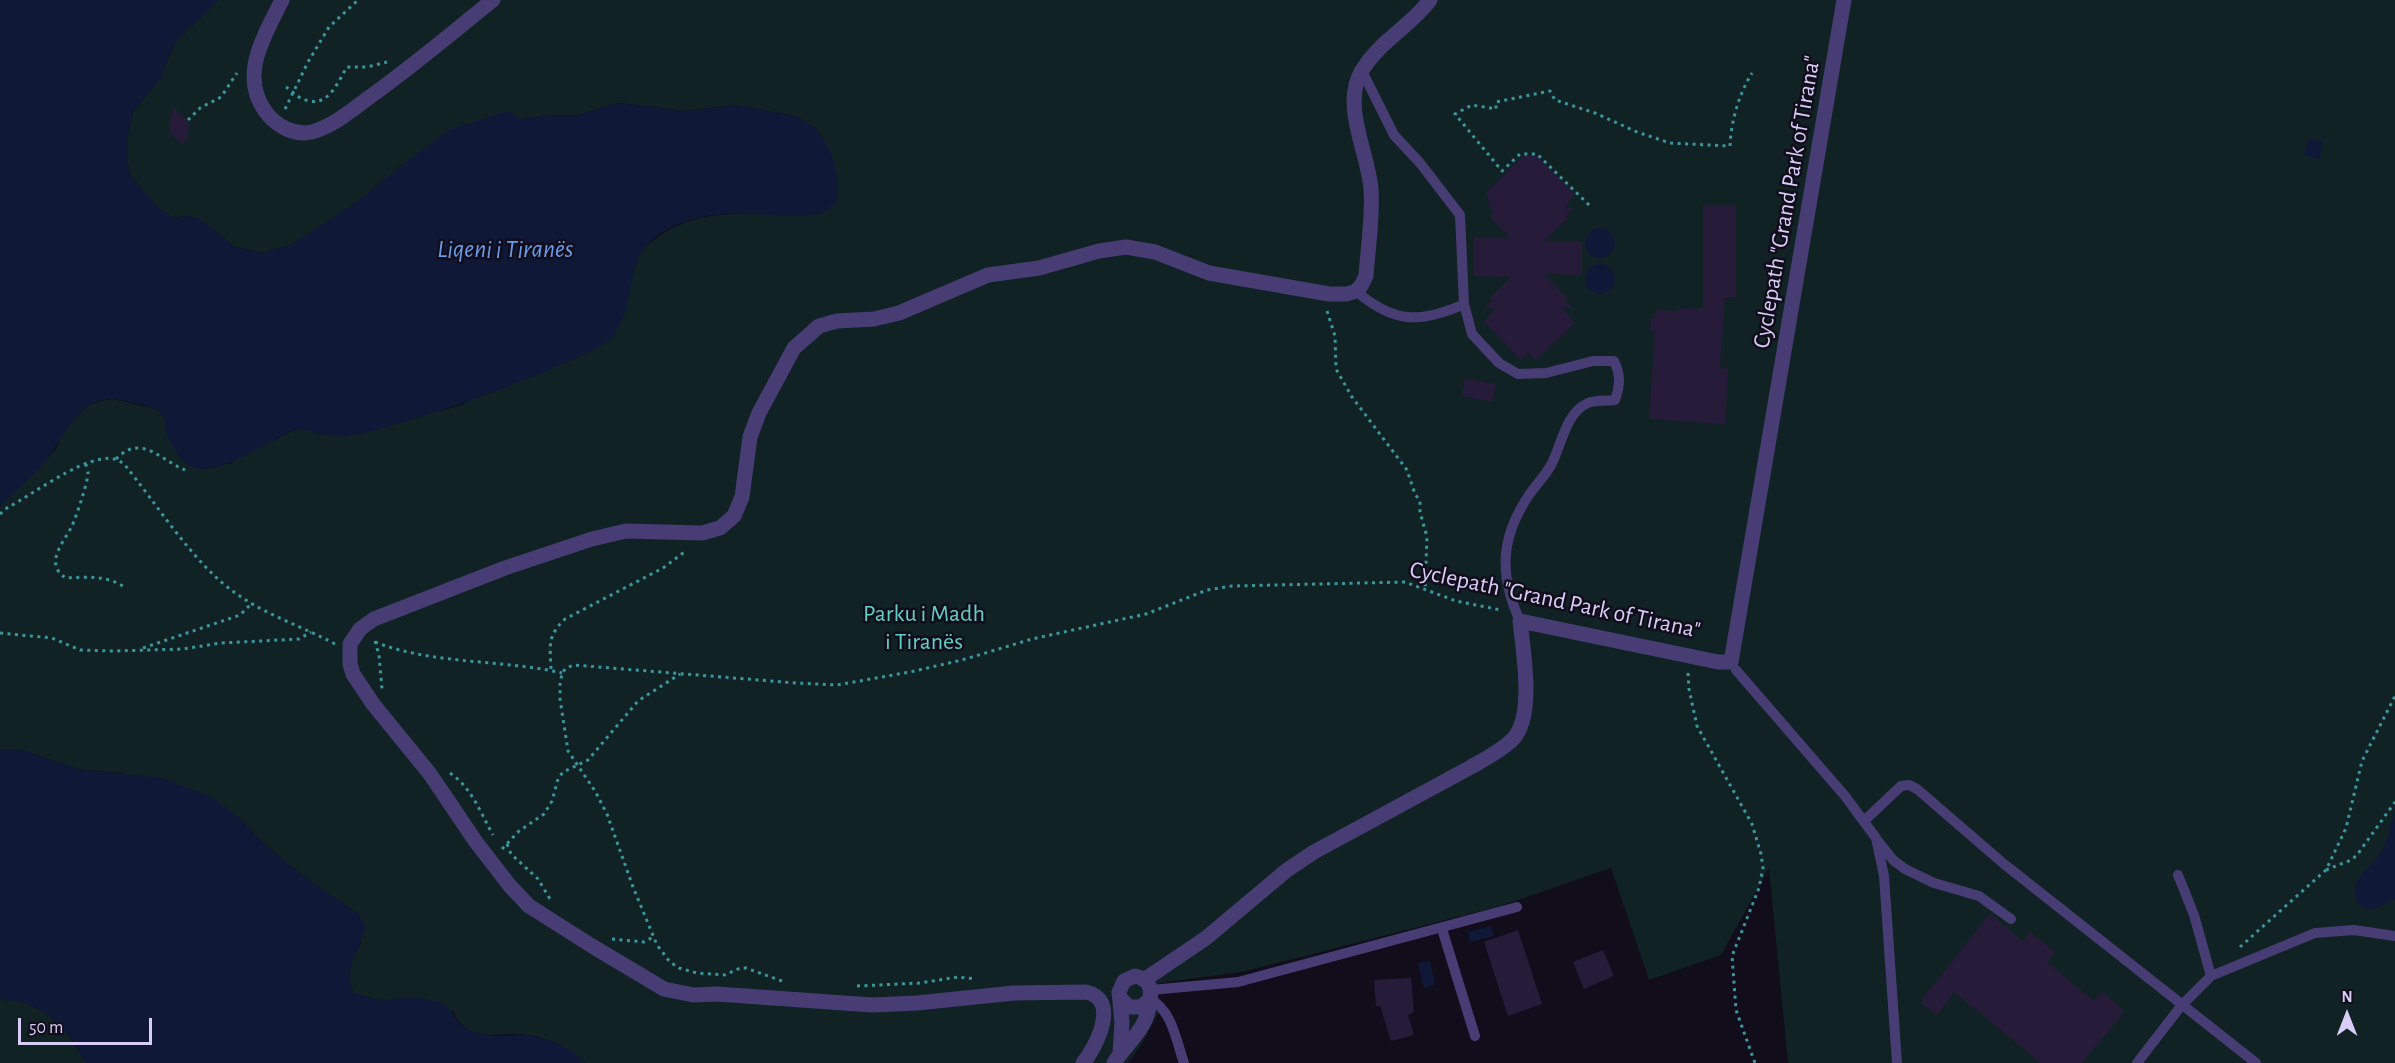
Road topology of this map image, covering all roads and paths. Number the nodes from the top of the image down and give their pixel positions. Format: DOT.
graph roads {
  1 [pos="282,0"];
  2 [pos="357,0"];
  3 [pos="493,0"];
  4 [pos="1430,0"];
  5 [pos="1844,0"];
  6 [pos="389,61"];
  7 [pos="254,62"];
  8 [pos="1362,71"];
  9 [pos="1752,73"];
  10 [pos="285,87"];
  11 [pos="294,92"];
  12 [pos="270,116"];
  13 [pos="188,120"];
  14 [pos="1589,205"];
  15 [pos="1311,291"];
  16 [pos="1356,291"];
  17 [pos="1464,304"];
  18 [pos="116,459"];
  19 [pos="86,464"];
  20 [pos="185,470"];
  21 [pos="0,514"];
  22 [pos="702,533"];
  23 [pos="124,587"];
  24 [pos="1425,590"];
  25 [pos="251,604"];
  26 [pos="1518,617"];
  27 [pos="311,632"];
  28 [pos="0,633"];
  29 [pos="353,636"];
  30 [pos="138,649"];
  31 [pos="350,653"];
  32 [pos="1687,656"];
  33 [pos="1734,666"];
  34 [pos="551,669"];
  35 [pos="562,673"];
  36 [pos="680,674"];
  37 [pos="2395,696"];
  38 [pos="577,765"];
  39 [pos="2395,802"];
  40 [pos="1864,821"];
  41 [pos="1876,838"];
  42 [pos="507,843"];
  43 [pos="488,859"];
  44 [pos="2326,870"];
  45 [pos="2178,875"];
  46 [pos="554,904"];
  47 [pos="1517,907"];
  48 [pos="2011,919"];
  49 [pos="1442,929"];
  50 [pos="2395,936"];
  51 [pos="653,937"];
  52 [pos="592,946"];
  53 [pos="2233,954"];
  54 [pos="2211,976"];
  55 [pos="980,980"];
  56 [pos="784,982"];
  57 [pos="850,986"];
  58 [pos="1149,992"];
  59 [pos="1120,998"];
  60 [pos="2181,1006"];
  61 [pos="1475,1036"];
  62 [pos="1117,1058"];
  63 [pos="1083,1063"];
  64 [pos="1184,1063"];
  65 [pos="1755,1063"];
  66 [pos="1898,1063"];
  67 [pos="2137,1063"];
  68 [pos="2256,1063"];
  1 -- 7 [label="street"];
  2 -- 11 [label="path"];
  3 -- 12 [label="street"];
  4 -- 8 [label="street"];
  5 -- 33 [label="street"];
  6 -- 11 [label="path"];
  7 -- 12 [label="street"];
  7 -- 13 [label="path"];
  8 -- 16 [label="street"];
  8 -- 17 [label="lane"];
  9 -- 14 [label="path"];
  10 -- 11 [label="path"];
  11 -- 12 [label="path"];
  15 -- 16 [label="street"];
  15 -- 22 [label="street"];
  15 -- 24 [label="path"];
  16 -- 17 [label="lane"];
  17 -- 26 [label="lane"];
  18 -- 19 [label="path"];
  18 -- 20 [label="path"];
  18 -- 25 [label="path"];
  19 -- 21 [label="path"];
  19 -- 23 [label="path"];
  22 -- 29 [label="street"];
  22 -- 34 [label="path"];
  24 -- 26 [label="path, Cyclepath \"Grand Park of Tirana\""];
  24 -- 36 [label="path, Cyclepath \"Grand Park of Tirana\""];
  25 -- 27 [label="path"];
  25 -- 30 [label="path"];
  26 -- 32 [label="street"];
  26 -- 58 [label="street"];
  27 -- 30 [label="path"];
  27 -- 31 [label="path"];
  28 -- 30 [label="path"];
  29 -- 31 [label="street"];
  29 -- 34 [label="path"];
  31 -- 43 [label="street"];
  32 -- 33 [label="street"];
  32 -- 65 [label="path"];
  33 -- 40 [label="lane"];
  34 -- 35 [label="path"];
  35 -- 36 [label="path, Cyclepath \"Grand Park of Tirana\""];
  35 -- 38 [label="path"];
  36 -- 38 [label="path"];
  37 -- 44 [label="path"];
  38 -- 42 [label="path"];
  38 -- 51 [label="path"];
  39 -- 44 [label="path"];
  40 -- 41 [label="lane"];
  40 -- 60 [label="lane"];
  41 -- 48 [label="lane"];
  41 -- 66 [label="lane"];
  42 -- 43 [label="path"];
  42 -- 46 [label="path"];
  43 -- 52 [label="street"];
  44 -- 53 [label="path"];
  45 -- 54 [label="lane"];
  47 -- 49 [label="lane"];
  49 -- 58 [label="lane"];
  49 -- 61 [label="lane"];
  50 -- 54 [label="lane"];
  51 -- 52 [label="path"];
  51 -- 56 [label="path"];
  52 -- 63 [label="street"];
  54 -- 60 [label="lane"];
  55 -- 57 [label="path"];
  58 -- 59 [label="street"];
  58 -- 59 [label="street"];
  58 -- 62 [label="street"];
  58 -- 64 [label="lane"];
  59 -- 62 [label="street"];
  60 -- 67 [label="lane"];
  60 -- 68 [label="lane"];
}
